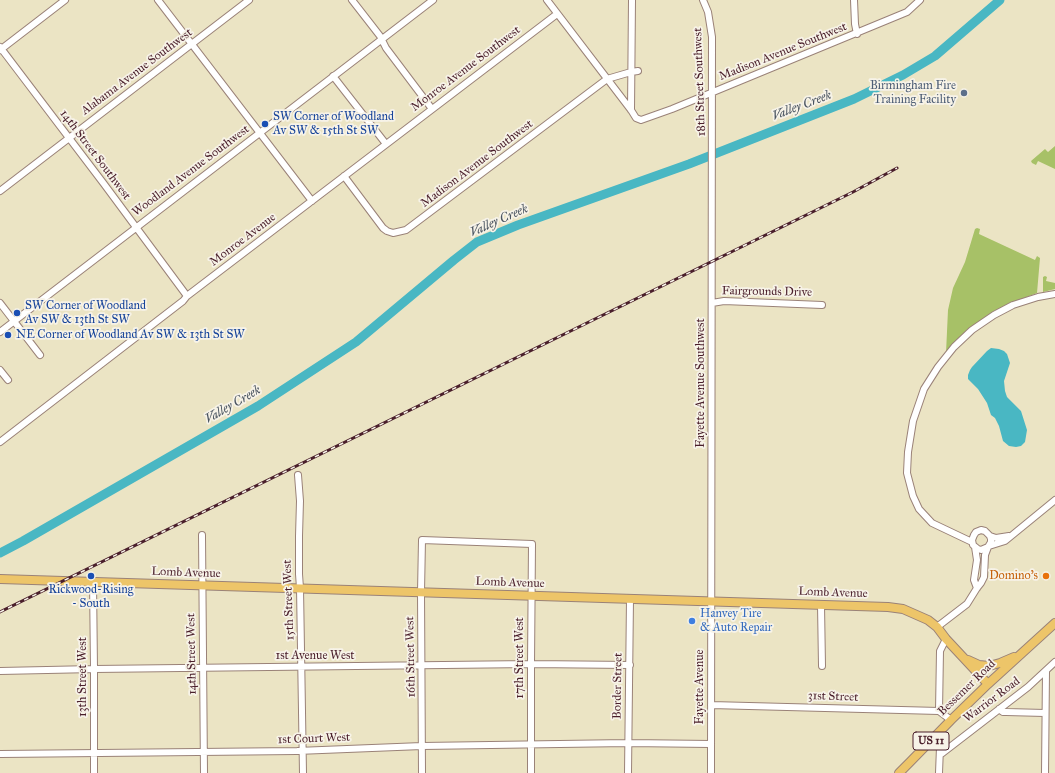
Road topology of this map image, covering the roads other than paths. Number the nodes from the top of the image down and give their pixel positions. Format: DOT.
graph roads {
  1 [pos="65,0"];
  2 [pos="158,0"];
  3 [pos="250,0"];
  4 [pos="352,0"];
  5 [pos="433,0"];
  6 [pos="547,0"];
  7 [pos="632,0"];
  8 [pos="703,0"];
  9 [pos="854,0"];
  10 [pos="920,0"];
  11 [pos="557,14"];
  12 [pos="857,34"];
  13 [pos="381,40"];
  14 [pos="192,44"];
  15 [pos="0,49"];
  16 [pos="638,71"];
  17 [pos="631,72"];
  18 [pos="333,76"];
  19 [pos="607,78"];
  20 [pos="712,93"];
  21 [pos="432,109"];
  22 [pos="631,110"];
  23 [pos="260,133"];
  24 [pos="68,138"];
  25 [pos="386,144"];
  26 [pos="712,164"];
  27 [pos="344,176"];
  28 [pos="0,191"];
  29 [pos="312,201"];
  30 [pos="136,227"];
  31 [pos="1055,294"];
  32 [pos="187,296"];
  33 [pos="0,303"];
  34 [pos="712,303"];
  35 [pos="822,304"];
  36 [pos="13,321"];
  37 [pos="0,332"];
  38 [pos="40,355"];
  39 [pos="0,370"];
  40 [pos="8,380"];
  41 [pos="0,442"];
  42 [pos="298,475"];
  43 [pos="1055,500"];
  44 [pos="951,532"];
  45 [pos="974,534"];
  46 [pos="202,535"];
  47 [pos="990,536"];
  48 [pos="1011,536"];
  49 [pos="532,544"];
  50 [pos="974,545"];
  51 [pos="988,546"];
  52 [pos="0,579"];
  53 [pos="93,581"];
  54 [pos="202,585"];
  55 [pos="300,588"];
  56 [pos="977,588"];
  57 [pos="421,592"];
  58 [pos="531,596"];
  59 [pos="630,599"];
  60 [pos="712,601"];
  61 [pos="821,605"];
  62 [pos="1055,623"];
  63 [pos="937,628"];
  64 [pos="946,639"];
  65 [pos="1024,652"];
  66 [pos="962,657"];
  67 [pos="1055,662"];
  68 [pos="531,664"];
  69 [pos="630,665"];
  70 [pos="422,666"];
  71 [pos="822,666"];
  72 [pos="302,667"];
  73 [pos="203,668"];
  74 [pos="94,669"];
  75 [pos="0,671"];
  76 [pos="1046,671"];
  77 [pos="988,684"];
  78 [pos="712,705"];
  79 [pos="999,709"];
  80 [pos="939,711"];
  81 [pos="1046,714"];
  82 [pos="951,720"];
  83 [pos="932,739"];
  84 [pos="628,743"];
  85 [pos="531,744"];
  86 [pos="712,744"];
  87 [pos="422,746"];
  88 [pos="302,750"];
  89 [pos="94,752"];
  90 [pos="204,752"];
  91 [pos="0,754"];
  92 [pos="941,754"];
  93 [pos="94,773"];
  94 [pos="204,773"];
  95 [pos="303,773"];
  96 [pos="422,773"];
  97 [pos="531,773"];
  98 [pos="628,773"];
  99 [pos="712,773"];
  100 [pos="899,773"];
  101 [pos="939,773"];
  102 [pos="1045,773"];
  1 -- 15 [label="street"];
  2 -- 14 [label="street"];
  3 -- 14 [label="street, Alabama Avenue Southwest"];
  4 -- 13 [label="street"];
  5 -- 13 [label="street, Woodland Avenue Southwest"];
  6 -- 11 [label="street"];
  7 -- 17 [label="street"];
  8 -- 20 [label="street, 18th Street Southwest"];
  9 -- 12 [label="street"];
  10 -- 12 [label="street, Madison Avenue Southwest"];
  11 -- 19 [label="street"];
  11 -- 21 [label="street, Monroe Avenue Southwest"];
  12 -- 20 [label="street, Madison Avenue Southwest"];
  13 -- 18 [label="street, Woodland Avenue Southwest"];
  13 -- 21 [label="street"];
  14 -- 23 [label="street"];
  14 -- 24 [label="street, Alabama Avenue Southwest"];
  15 -- 24 [label="street, 14th Street Southwest"];
  16 -- 17 [label="street"];
  17 -- 19 [label="street"];
  17 -- 22 [label="street"];
  18 -- 23 [label="street, Woodland Avenue Southwest"];
  18 -- 25 [label="street"];
  19 -- 22 [label="street"];
  19 -- 27 [label="street, Madison Avenue Southwest"];
  20 -- 22 [label="street, Madison Avenue Southwest"];
  20 -- 26 [label="street, 18th Street Southwest"];
  21 -- 25 [label="street, Monroe Avenue Southwest"];
  23 -- 29 [label="street"];
  23 -- 30 [label="street, Woodland Avenue Southwest"];
  24 -- 28 [label="street, Alabama Avenue Southwest"];
  24 -- 30 [label="street, 14th Street Southwest"];
  25 -- 27 [label="street, Monroe Avenue Southwest"];
  26 -- 34 [label="street, Fayette Avenue Southwest"];
  27 -- 29 [label="street, Monroe Avenue Southwest"];
  29 -- 32 [label="street, Monroe Avenue"];
  30 -- 32 [label="street, 14th Street Southwest"];
  30 -- 36 [label="street, Woodland Avenue Southwest"];
  31 -- 44 [label="street"];
  32 -- 41 [label="street"];
  33 -- 36 [label="street"];
  34 -- 35 [label="street, Fairgrounds Drive"];
  34 -- 60 [label="street, Fayette Avenue Southwest"];
  36 -- 37 [label="street, Woodland Avenue Southwest"];
  36 -- 38 [label="street"];
  39 -- 40 [label="street"];
  42 -- 55 [label="street, 15th Street West"];
  43 -- 48 [label="street"];
  44 -- 45 [label="street"];
  44 -- 50 [label="street"];
  45 -- 47 [label="street"];
  45 -- 50 [label="street"];
  46 -- 54 [label="street, 14th Street West"];
  47 -- 48 [label="street"];
  47 -- 51 [label="street"];
  48 -- 51 [label="street"];
  49 -- 57 [label="street, 16th Street West"];
  49 -- 58 [label="street, 17th Street West"];
  50 -- 51 [label="street"];
  50 -- 56 [label="street"];
  51 -- 56 [label="street"];
  52 -- 53 [label="main road, Lomb Avenue"];
  53 -- 54 [label="main road, Lomb Avenue"];
  53 -- 74 [label="street, 13th Street West"];
  54 -- 55 [label="main road, Lomb Avenue"];
  54 -- 73 [label="street, 14th Street West"];
  55 -- 57 [label="main road, Lomb Avenue"];
  55 -- 72 [label="street, 15th Street West"];
  56 -- 63 [label="street"];
  57 -- 58 [label="main road, Lomb Avenue"];
  57 -- 70 [label="street, 16th Street West"];
  58 -- 59 [label="main road, Lomb Avenue"];
  58 -- 68 [label="street, 17th Street West"];
  59 -- 60 [label="main road, Lomb Avenue"];
  59 -- 69 [label="street, Border Street"];
  60 -- 61 [label="main road, Lomb Avenue"];
  60 -- 78 [label="street, Fayette Avenue"];
  61 -- 63 [label="main road, Lomb Avenue"];
  61 -- 71 [label="street"];
  62 -- 65 [label="main road, Bessemer Road / US 11"];
  63 -- 64 [label="main road, Lomb Avenue"];
  64 -- 66 [label="main road, Lomb Avenue"];
  64 -- 80 [label="street"];
  65 -- 66 [label="main road"];
  65 -- 77 [label="main road, Bessemer Road / US 11"];
  66 -- 77 [label="main road, Lomb Avenue"];
  67 -- 76 [label="street, Warrior Road"];
  68 -- 69 [label="street, 1st Avenue West"];
  68 -- 70 [label="street, 1st Avenue West"];
  68 -- 85 [label="street, 17th Street West"];
  69 -- 84 [label="street, Border Street"];
  70 -- 72 [label="street, 1st Avenue West"];
  70 -- 87 [label="street, 16th Street West"];
  72 -- 73 [label="street, 1st Avenue West"];
  72 -- 88 [label="street, 15th Street West"];
  73 -- 74 [label="street, 1st Avenue West"];
  73 -- 90 [label="street, 14th Street West"];
  74 -- 75 [label="street, 1st Avenue West"];
  74 -- 89 [label="street, 13th Street West"];
  76 -- 79 [label="street, Warrior Road"];
  76 -- 81 [label="street"];
  77 -- 82 [label="main road, Bessemer Road / US 11"];
  78 -- 80 [label="street, 31st Street"];
  78 -- 86 [label="street, Fayette Avenue"];
  79 -- 81 [label="street"];
  79 -- 92 [label="street, Warrior Road"];
  80 -- 82 [label="street"];
  81 -- 102 [label="street"];
  82 -- 83 [label="main road, Bessemer Road / US 11"];
  83 -- 92 [label="street"];
  83 -- 100 [label="main road, Bessemer Road / US 11"];
  84 -- 85 [label="street, 1st Court West"];
  84 -- 86 [label="street"];
  84 -- 98 [label="street, Border Street"];
  85 -- 87 [label="street, 1st Court West"];
  85 -- 97 [label="street, 17th Street West"];
  86 -- 99 [label="street, Fayette Avenue"];
  87 -- 88 [label="street, 1st Court West"];
  87 -- 96 [label="street, 16th Street West"];
  88 -- 90 [label="street, 1st Court West"];
  88 -- 95 [label="street, 15th Street West"];
  89 -- 90 [label="street, 1st Court West"];
  89 -- 91 [label="street, 1st Court West"];
  89 -- 93 [label="street, 13th Street West"];
  90 -- 94 [label="street, 14th Street West"];
  92 -- 101 [label="street"];
}
